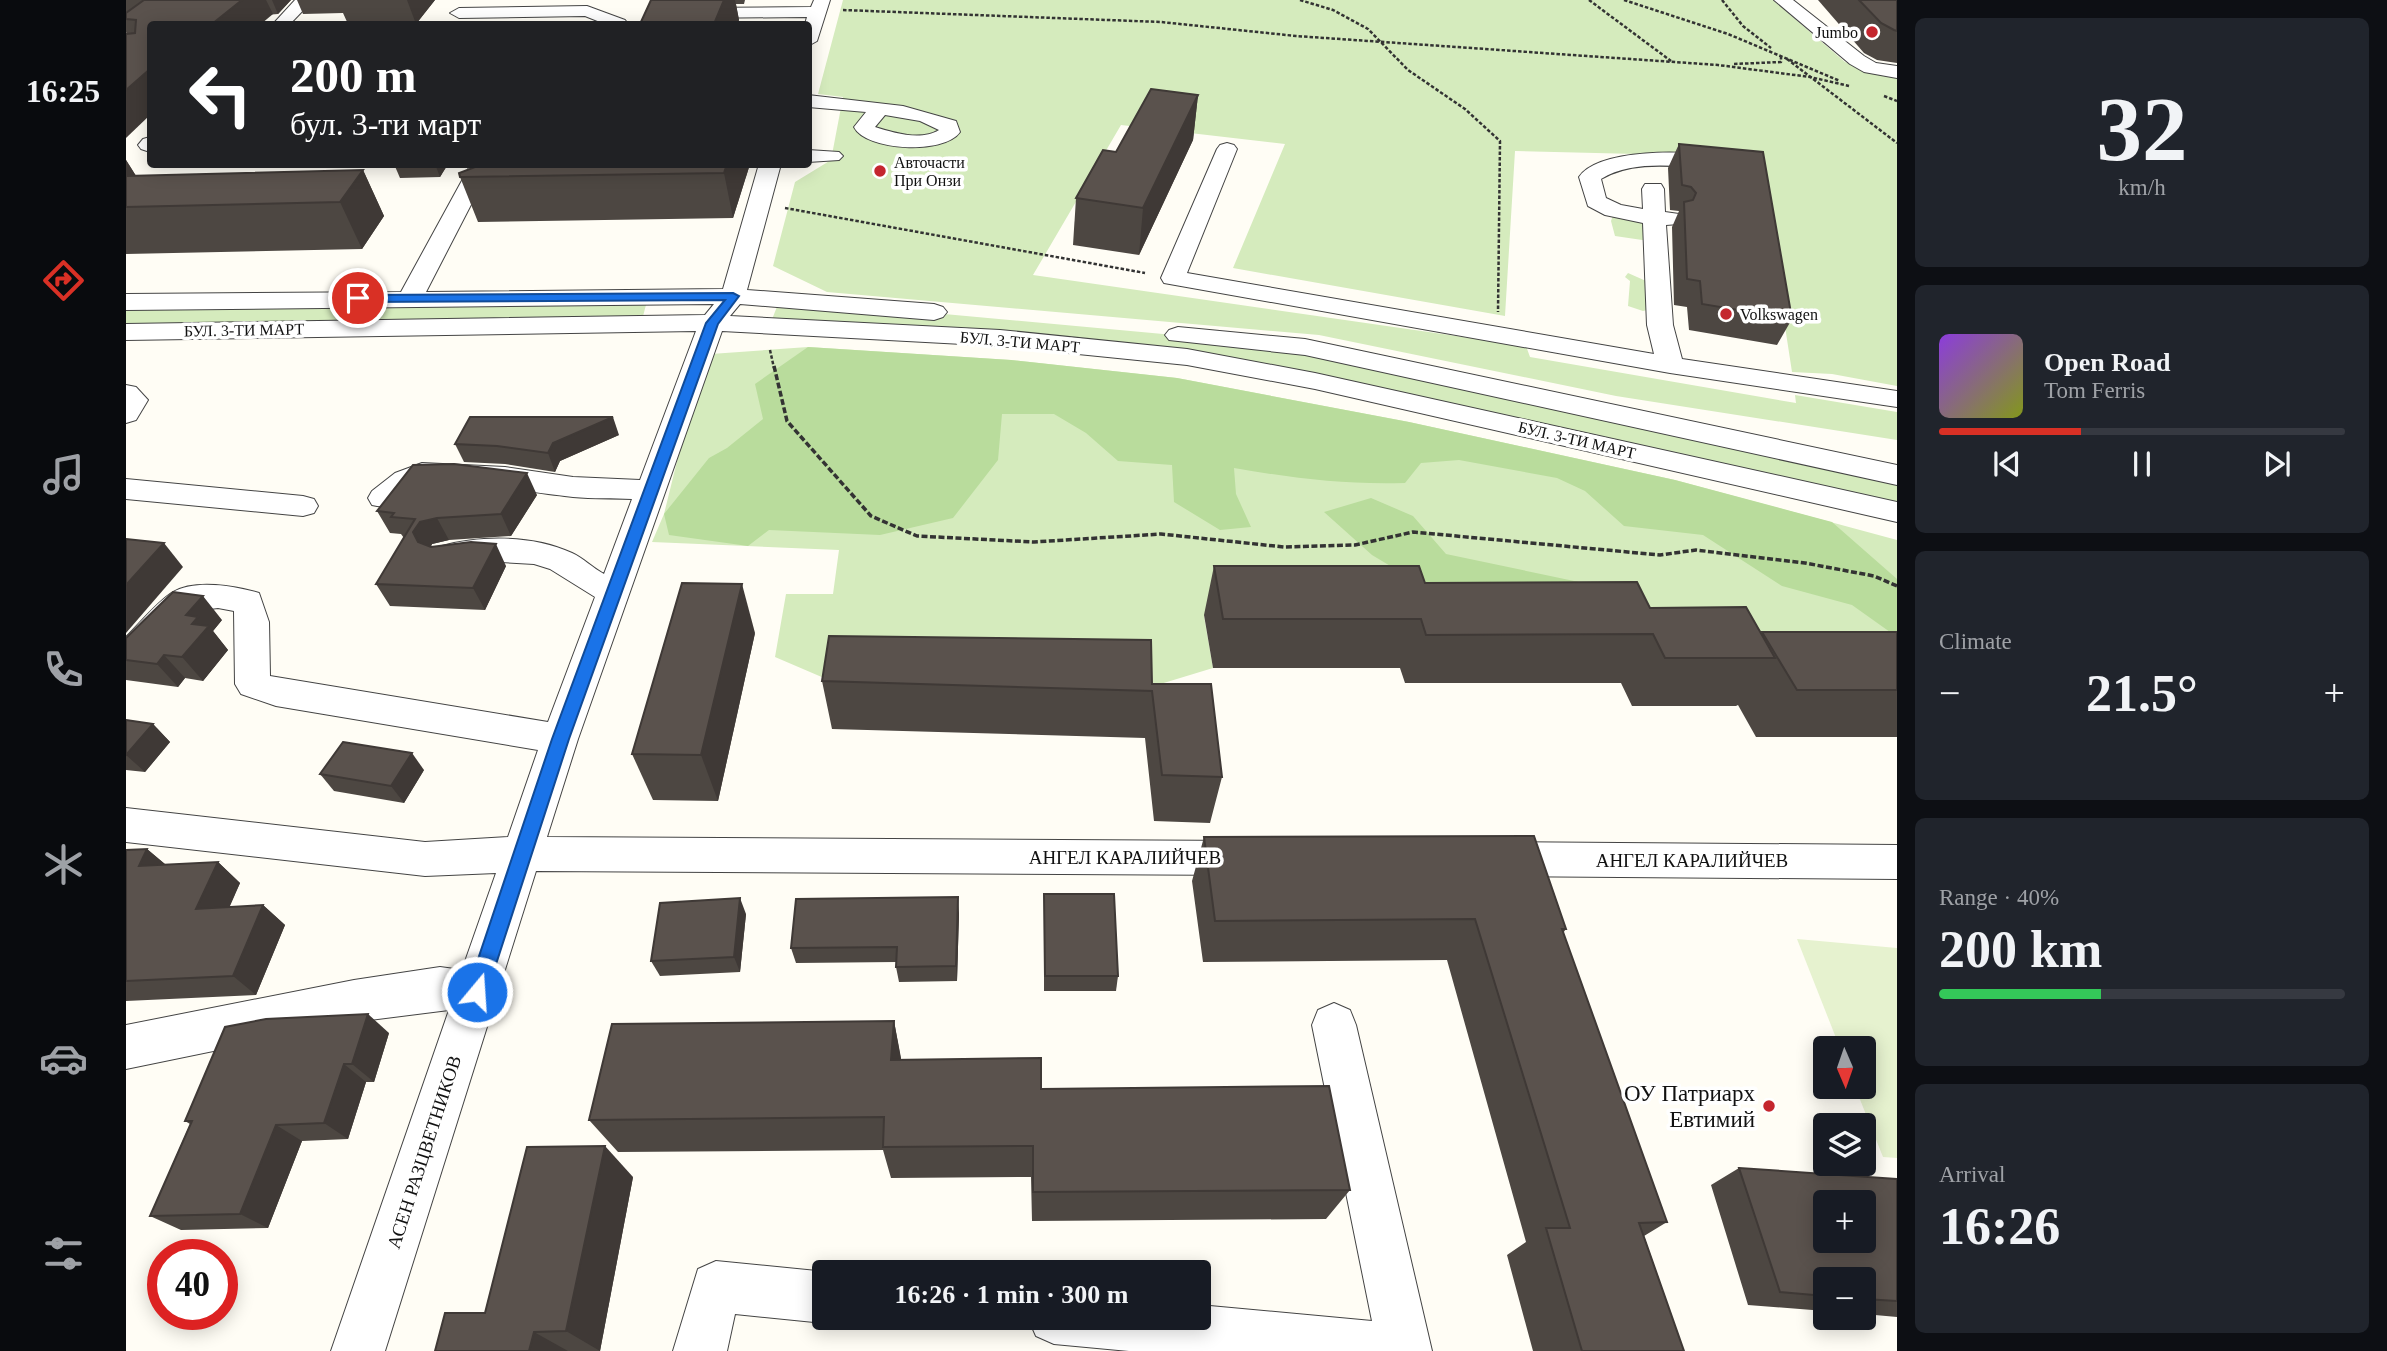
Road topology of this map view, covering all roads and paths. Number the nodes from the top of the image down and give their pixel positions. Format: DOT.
graph roads {
  1 [pos="305,0"];
  2 [pos="1300,0"];
  3 [pos="1589,0"];
  4 [pos="1625,0"];
  5 [pos="1722,0"];
  6 [pos="1782,0"];
  7 [pos="820,6"];
  8 [pos="668,12"];
  9 [pos="459,13"];
  10 [pos="308,20"];
  11 [pos="284,21"];
  12 [pos="296,21"];
  13 [pos="612,21"];
  14 [pos="812,29"];
  15 [pos="1380,42"];
  16 [pos="1781,54"];
  17 [pos="1672,61"];
  18 [pos="1718,65"];
  19 [pos="1897,72"];
  20 [pos="1810,77"];
  21 [pos="1876,93"];
  22 [pos="812,101"];
  23 [pos="1897,101"];
  24 [pos="880,109"];
  25 [pos="1897,143"];
  26 [pos="1227,149"];
  27 [pos="812,156"];
  28 [pos="832,156"];
  29 [pos="1713,162"];
  30 [pos="480,168"];
  31 [pos="769,168"];
  32 [pos="1653,189"];
  33 [pos="483,202"];
  34 [pos="760,203"];
  35 [pos="458,213"];
  36 [pos="1663,218"];
  37 [pos="1174,278"];
  38 [pos="410,298"];
  39 [pos="126,302"];
  40 [pos="723,310"];
  41 [pos="126,332"];
  42 [pos="1496,333"];
  43 [pos="766,339"];
  44 [pos="1670,365"];
  45 [pos="126,394"];
  46 [pos="1897,399"];
  47 [pos="126,414"];
  48 [pos="1897,475"];
  49 [pos="126,489"];
  50 [pos="651,490"];
  51 [pos="383,498"];
  52 [pos="303,506"];
  53 [pos="1897,512"];
  54 [pos="444,555"];
  55 [pos="1897,586"];
  56 [pos="614,593"];
  57 [pos="126,658"];
  58 [pos="561,739"];
  59 [pos="126,825"];
  60 [pos="522,854"];
  61 [pos="1287,858"];
  62 [pos="1465,859"];
  63 [pos="1897,862"];
  64 [pos="477,992"];
  65 [pos="1334,1025"];
  66 [pos="126,1047"];
  67 [pos="812,1296"];
  68 [pos="1185,1330"];
  69 [pos="1404,1350"];
  70 [pos="358,1351"];
  71 [pos="700,1351"];
  1 -- 11 [label="street"];
  2 -- 15 [label="path"];
  3 -- 17 [label="path"];
  4 -- 16 [label="path"];
  5 -- 16 [label="path"];
  6 -- 19 [label="street"];
  7 -- 8 [label="street"];
  7 -- 14 [label="street"];
  7 -- 15 [label="path"];
  9 -- 13 [label="street"];
  10 -- 12 [label="street"];
  15 -- 17 [label="path"];
  15 -- 42 [label="path"];
  16 -- 18 [label="path"];
  16 -- 20 [label="path"];
  16 -- 20 [label="path"];
  17 -- 18 [label="path"];
  18 -- 20 [label="path"];
  20 -- 25 [label="path"];
  21 -- 23 [label="path"];
  22 -- 24 [label="street"];
  26 -- 37 [label="street"];
  27 -- 28 [label="street"];
  29 -- 36 [label="street"];
  30 -- 35 [label="street"];
  31 -- 34 [label="street, АСЕН РАЗЦВЕТНИКОВ"];
  32 -- 36 [label="street"];
  33 -- 35 [label="street"];
  34 -- 37 [label="path"];
  34 -- 40 [label="street, АСЕН РАЗЦВЕТНИКОВ"];
  35 -- 38 [label="street"];
  36 -- 44 [label="street"];
  37 -- 42 [label="street"];
  38 -- 39 [label="street, БУЛ. 3-ТИ МАРТ"];
  38 -- 40 [label="street, БУЛ. 3-ТИ МАРТ"];
  40 -- 41 [label="street, БУЛ. 3-ТИ МАРТ"];
  40 -- 48 [label="street, БУЛ. 3-ТИ МАРТ"];
  40 -- 50 [label="street, АСЕН РАЗЦВЕТНИКОВ"];
  40 -- 53 [label="street, БУЛ. 3-ТИ МАРТ"];
  42 -- 44 [label="street"];
  43 -- 55 [label="path"];
  44 -- 46 [label="street"];
  45 -- 47 [label="street"];
  49 -- 52 [label="street"];
  50 -- 51 [label="street"];
  50 -- 56 [label="street, АСЕН РАЗЦВЕТНИКОВ"];
  54 -- 56 [label="street"];
  56 -- 58 [label="street, АСЕН РАЗЦВЕТНИКОВ"];
  57 -- 58 [label="street"];
  58 -- 60 [label="street, АСЕН РАЗЦВЕТНИКОВ"];
  59 -- 60 [label="street, АНГЕЛ КАРАЛИЙЧЕВ"];
  60 -- 61 [label="street, АНГЕЛ КАРАЛИЙЧЕВ"];
  60 -- 64 [label="street, АСЕН РАЗЦВЕТНИКОВ"];
  62 -- 63 [label="street, АНГЕЛ КАРАЛИЙЧЕВ"];
  64 -- 66 [label="street"];
  64 -- 70 [label="street, АСЕН РАЗЦВЕТНИКОВ"];
  65 -- 69 [label="street"];
  67 -- 71 [label="street"];
  68 -- 69 [label="street"];
}
